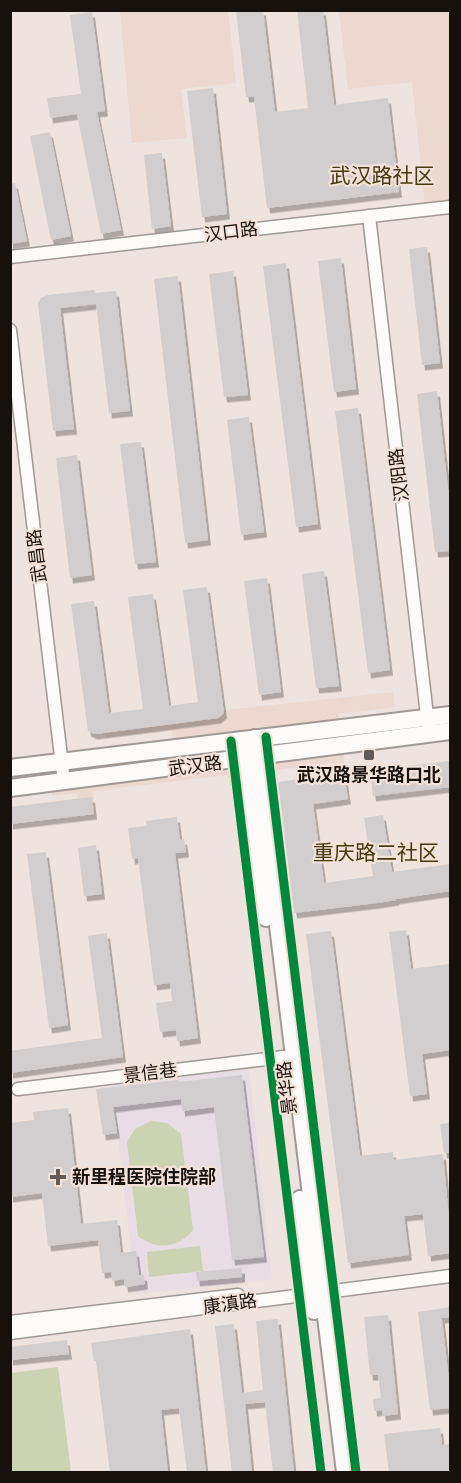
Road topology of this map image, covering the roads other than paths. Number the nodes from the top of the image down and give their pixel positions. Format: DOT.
graph roads {
  1 [pos="450,207"];
  2 [pos="369,216"];
  3 [pos="10,257"];
  4 [pos="10,330"];
  5 [pos="450,715"];
  6 [pos="428,726"];
  7 [pos="450,731"];
  8 [pos="249,739"];
  9 [pos="251,758"];
  10 [pos="62,762"];
  11 [pos="10,768"];
  12 [pos="64,782"];
  13 [pos="10,788"];
  14 [pos="283,1057"];
  15 [pos="18,1089"];
  16 [pos="450,1268"];
  17 [pos="450,1276"];
  18 [pos="317,1289"];
  19 [pos="10,1322"];
  20 [pos="10,1333"];
  21 [pos="333,1473"];
  22 [pos="345,1473"];
  1 -- 2 [label="street, 汉口路"];
  2 -- 3 [label="street, 汉口路"];
  2 -- 6 [label="street, 汉阳路"];
  4 -- 10 [label="street, 武昌路"];
  5 -- 6 [label="main road, 武汉路"];
  6 -- 7 [label="main road, 武汉路"];
  6 -- 8 [label="main road, 武汉路"];
  6 -- 9 [label="main road, 武汉路"];
  8 -- 9 [label="main road, 景华路"];
  8 -- 10 [label="main road, 武汉路"];
  9 -- 12 [label="main road, 武汉路"];
  9 -- 14 [label="main road, 景华路"];
  9 -- 18 [label="main road, 景华路"];
  10 -- 11 [label="main road, 武汉路"];
  10 -- 12 [label="street, 武昌路"];
  12 -- 13 [label="main road, 武汉路"];
  14 -- 15 [label="street, 景信巷"];
  14 -- 18 [label="main road, 景华路"];
  16 -- 18 [label="street, 康滇路"];
  17 -- 18 [label="street, 康滇路"];
  18 -- 19 [label="street, 康滇路"];
  18 -- 20 [label="street, 康滇路"];
  18 -- 21 [label="main road, 景华路"];
  18 -- 22 [label="main road, 景华路"];
}
